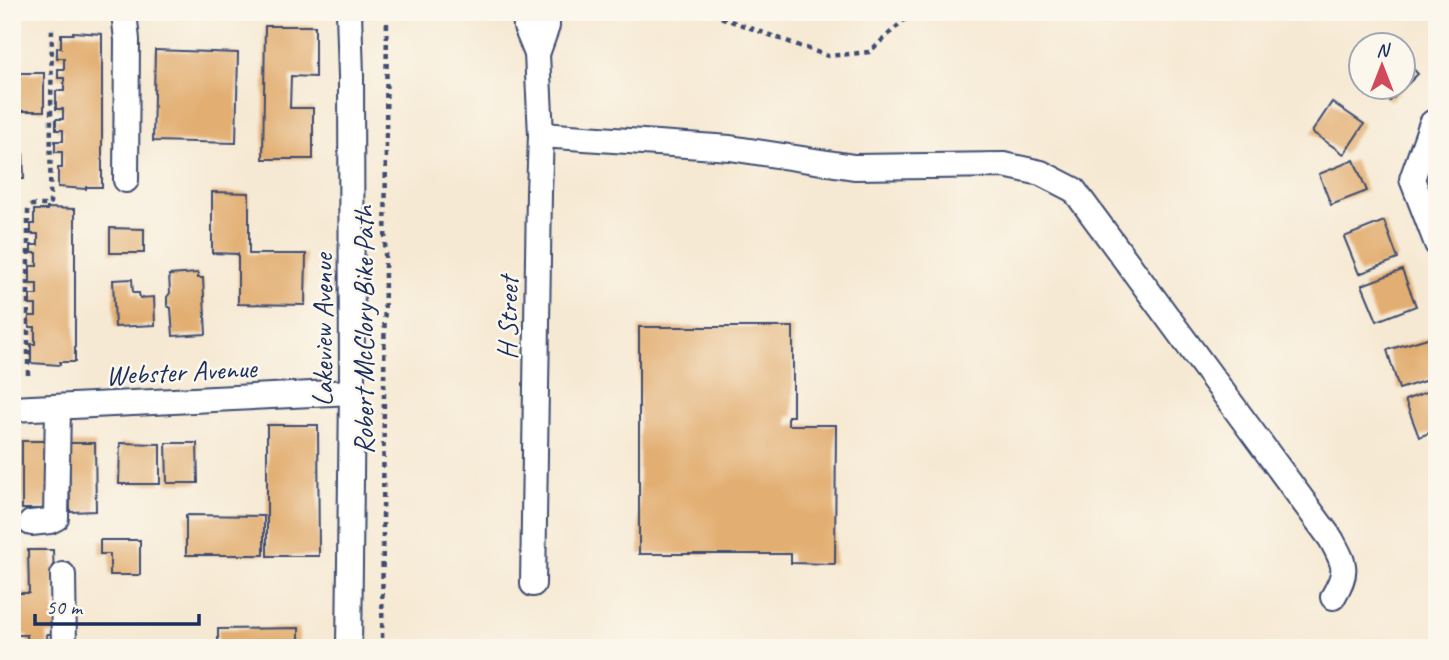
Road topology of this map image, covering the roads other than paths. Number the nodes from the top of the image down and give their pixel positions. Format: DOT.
graph roads {
  1 [pos="124,12"];
  2 [pos="349,12"];
  3 [pos="525,12"];
  4 [pos="547,12"];
  5 [pos="537,54"];
  6 [pos="1437,120"];
  7 [pos="541,135"];
  8 [pos="126,180"];
  9 [pos="1437,244"];
  10 [pos="352,392"];
  11 [pos="58,407"];
  12 [pos="12,409"];
  13 [pos="31,523"];
  14 [pos="63,575"];
  15 [pos="533,584"];
  16 [pos="1333,597"];
  17 [pos="64,648"];
  18 [pos="349,648"];
  1 -- 8 [label="street"];
  2 -- 10 [label="street, Lakeview Avenue"];
  3 -- 5 [label="street, H Street"];
  4 -- 5 [label="street, H Street"];
  5 -- 7 [label="street, H Street"];
  6 -- 9 [label="street"];
  7 -- 15 [label="street, H Street"];
  7 -- 16 [label="street"];
  10 -- 11 [label="street, Webster Avenue"];
  10 -- 18 [label="street, Lakeview Avenue"];
  11 -- 12 [label="street, Webster Avenue"];
  11 -- 13 [label="street"];
  14 -- 17 [label="street"];
}
